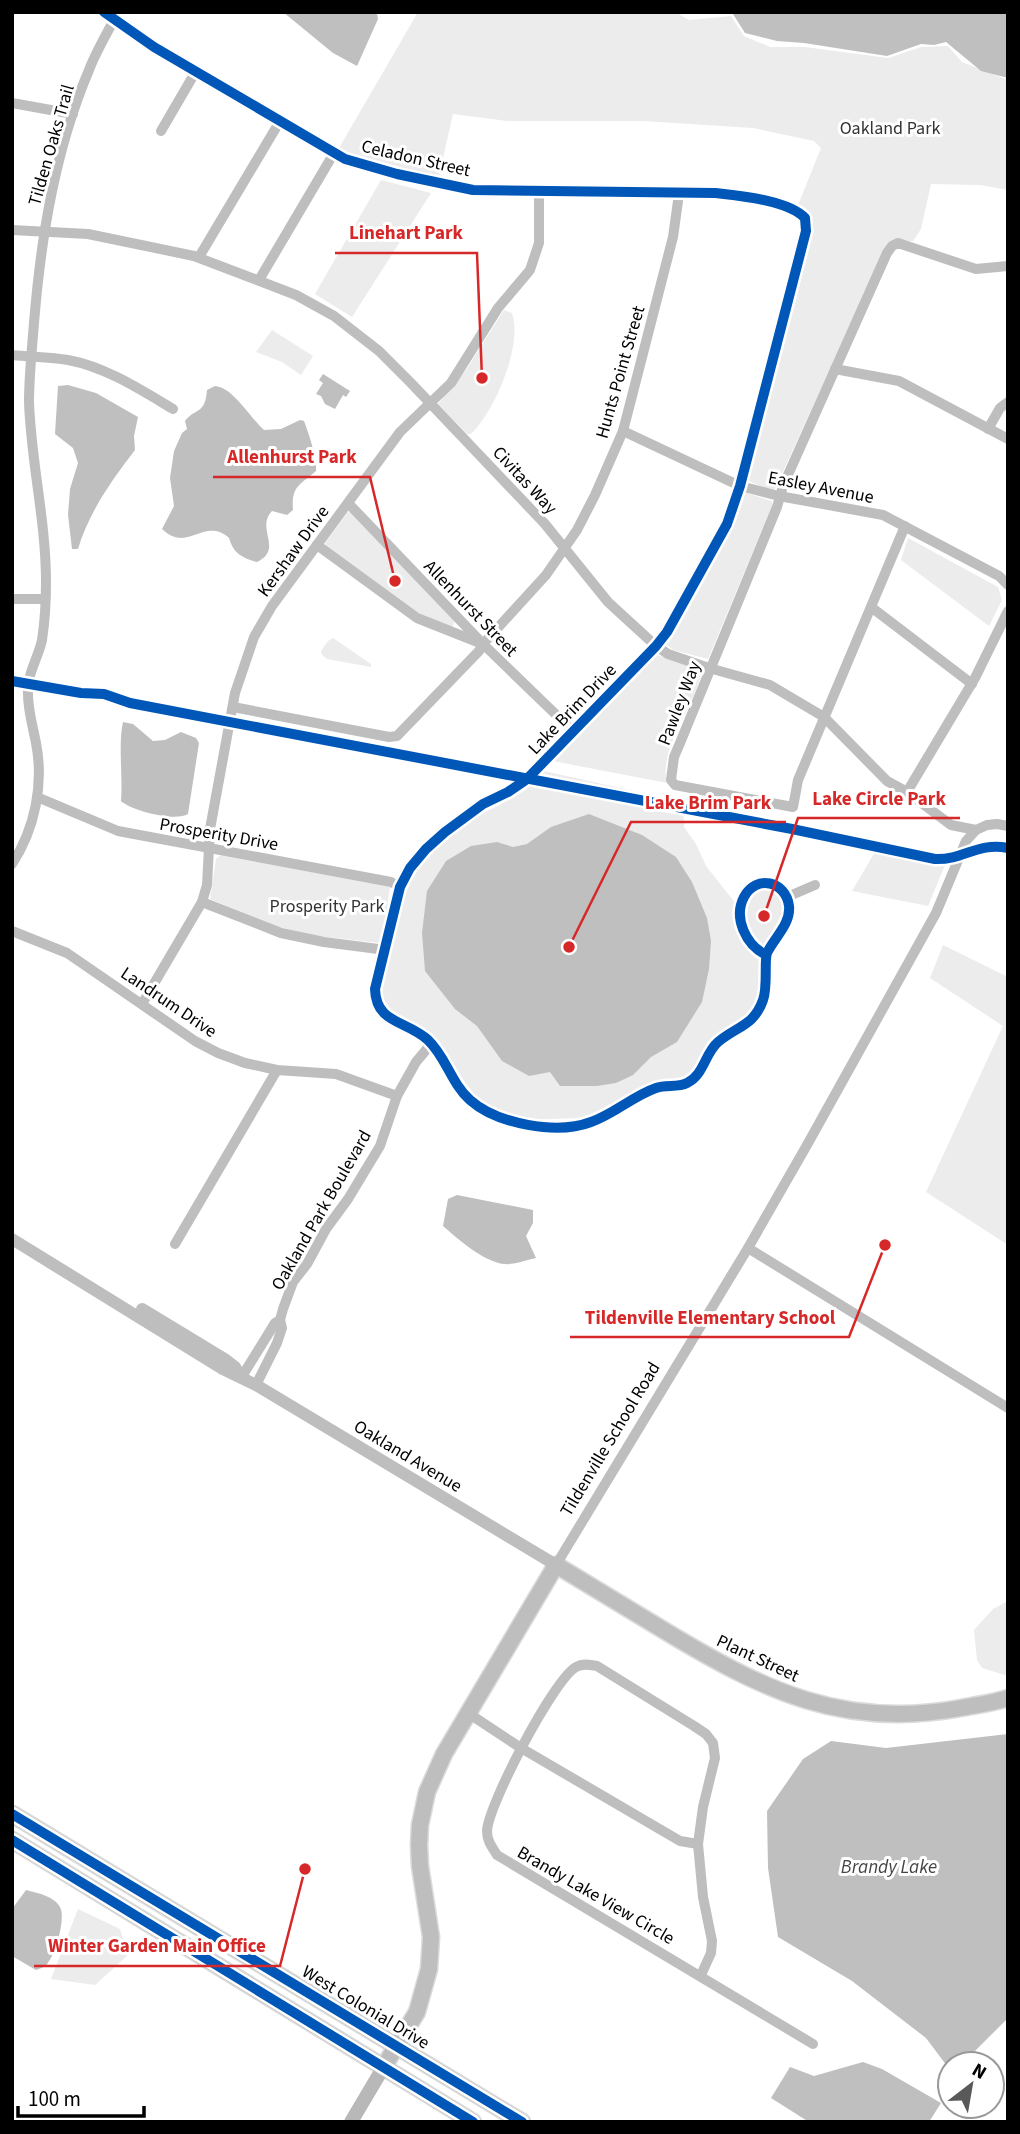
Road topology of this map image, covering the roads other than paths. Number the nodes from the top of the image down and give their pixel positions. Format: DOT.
graph roads {
  1 [pos="104,12"];
  2 [pos="115,18"];
  3 [pos="195,71"];
  4 [pos="12,103"];
  5 [pos="73,114"];
  6 [pos="280,121"];
  7 [pos="161,131"];
  8 [pos="334,153"];
  9 [pos="539,192"];
  10 [pos="679,194"];
  11 [pos="800,212"];
  12 [pos="12,230"];
  13 [pos="44,231"];
  14 [pos="200,257"];
  15 [pos="1008,266"];
  16 [pos="260,280"];
  17 [pos="12,355"];
  18 [pos="32,357"];
  19 [pos="835,369"];
  20 [pos="1008,402"];
  21 [pos="430,403"];
  22 [pos="173,409"];
  23 [pos="988,429"];
  24 [pos="623,431"];
  25 [pos="1008,439"];
  26 [pos="740,486"];
  27 [pos="779,496"];
  28 [pos="348,503"];
  29 [pos="905,526"];
  30 [pos="317,545"];
  31 [pos="565,550"];
  32 [pos="1008,585"];
  33 [pos="12,599"];
  34 [pos="45,599"];
  35 [pos="871,607"];
  36 [pos="1008,611"];
  37 [pos="483,644"];
  38 [pos="656,646"];
  39 [pos="709,668"];
  40 [pos="972,684"];
  41 [pos="233,707"];
  42 [pos="824,717"];
  43 [pos="574,732"];
  44 [pos="907,792"];
  45 [pos="37,797"];
  46 [pos="1008,825"];
  47 [pos="976,831"];
  48 [pos="210,847"];
  49 [pos="12,864"];
  50 [pos="815,885"];
  51 [pos="400,887"];
  52 [pos="787,897"];
  53 [pos="202,902"];
  54 [pos="12,930"];
  55 [pos="386,950"];
  56 [pos="766,955"];
  57 [pos="142,1004"];
  58 [pos="431,1044"];
  59 [pos="277,1070"];
  60 [pos="397,1096"];
  61 [pos="12,1237"];
  62 [pos="175,1244"];
  63 [pos="748,1248"];
  64 [pos="280,1320"];
  65 [pos="241,1378"];
  66 [pos="256,1385"];
  67 [pos="1008,1408"];
  68 [pos="556,1565"];
  69 [pos="1008,1698"];
  70 [pos="468,1713"];
  71 [pos="521,1748"];
  72 [pos="12,1814"];
  73 [pos="12,1840"];
  74 [pos="698,1844"];
  75 [pos="701,1975"];
  76 [pos="813,2044"];
  77 [pos="397,2047"];
  78 [pos="383,2068"];
  79 [pos="351,2122"];
  80 [pos="474,2122"];
  81 [pos="522,2122"];
  1 -- 2 [label="street, Celadon Street"];
  2 -- 3 [label="street, Celadon Street"];
  2 -- 5 [label="street, Tilden Oaks Trail"];
  3 -- 6 [label="street, Celadon Street"];
  3 -- 7 [label="street"];
  4 -- 5 [label="street"];
  5 -- 13 [label="street, Tilden Oaks Trail"];
  6 -- 8 [label="street, Celadon Street"];
  6 -- 14 [label="street"];
  8 -- 9 [label="street, Celadon Street"];
  8 -- 16 [label="street"];
  9 -- 10 [label="street, Celadon Street"];
  9 -- 21 [label="street, Kershaw Drive"];
  10 -- 11 [label="street, Celadon Street"];
  10 -- 24 [label="street, Hunts Point Street"];
  11 -- 26 [label="street, Lake Brim Drive"];
  12 -- 13 [label="street, Civitas Way"];
  13 -- 14 [label="street, Civitas Way"];
  13 -- 18 [label="street, Tilden Oaks Trail"];
  14 -- 16 [label="street, Civitas Way"];
  15 -- 19 [label="street, Pawley Way"];
  16 -- 21 [label="street, Civitas Way"];
  17 -- 18 [label="street"];
  18 -- 22 [label="street"];
  18 -- 34 [label="street, Tilden Oaks Trail"];
  19 -- 23 [label="street"];
  19 -- 27 [label="street, Pawley Way"];
  20 -- 23 [label="street"];
  21 -- 28 [label="street, Kershaw Drive"];
  21 -- 31 [label="street, Civitas Way"];
  23 -- 25 [label="street"];
  24 -- 26 [label="street, Easley Avenue"];
  24 -- 31 [label="street, Hunts Point Street"];
  26 -- 27 [label="street, Easley Avenue"];
  26 -- 38 [label="street, Lake Brim Drive"];
  27 -- 29 [label="street, Easley Avenue"];
  27 -- 39 [label="street, Pawley Way"];
  28 -- 30 [label="street, Kershaw Drive"];
  28 -- 37 [label="street, Allenhurst Street"];
  29 -- 32 [label="street, Easley Avenue"];
  29 -- 35 [label="street, Pawley Way"];
  30 -- 37 [label="street"];
  30 -- 41 [label="street, Kershaw Drive"];
  31 -- 37 [label="street, Hunts Point Street"];
  31 -- 38 [label="street, Civitas Way"];
  33 -- 34 [label="street"];
  34 -- 45 [label="street, Tilden Oaks Trail"];
  35 -- 40 [label="street"];
  35 -- 42 [label="street, Pawley Way"];
  36 -- 40 [label="street"];
  37 -- 41 [label="street, Hunts Point Street"];
  37 -- 43 [label="street, Allenhurst Street"];
  38 -- 39 [label="street, Civitas Way"];
  38 -- 43 [label="street, Lake Brim Drive"];
  39 -- 42 [label="street, Civitas Way"];
  39 -- 42 [label="street, Pawley Way"];
  40 -- 44 [label="street"];
  41 -- 48 [label="street, Kershaw Drive"];
  42 -- 44 [label="street, Civitas Way"];
  43 -- 51 [label="street, Lake Brim Drive"];
  44 -- 47 [label="street, Civitas Way"];
  45 -- 48 [label="street, Prosperity Drive"];
  45 -- 49 [label="street, Tilden Oaks Trail"];
  46 -- 47 [label="street"];
  47 -- 63 [label="street, Tildenville School Road"];
  48 -- 51 [label="street, Prosperity Drive"];
  48 -- 53 [label="street"];
  50 -- 52 [label="street"];
  51 -- 55 [label="street, Lake Brim Drive"];
  52 -- 56 [label="street, Lake Brim Drive"];
  52 -- 56 [label="street"];
  53 -- 55 [label="street"];
  53 -- 57 [label="street"];
  54 -- 57 [label="street, Landrum Drive"];
  55 -- 58 [label="street, Lake Brim Drive"];
  56 -- 58 [label="street, Lake Brim Drive"];
  57 -- 59 [label="street, Landrum Drive"];
  58 -- 60 [label="street, Oakland Park Boulevard"];
  59 -- 60 [label="street, Landrum Drive"];
  59 -- 62 [label="street"];
  60 -- 64 [label="street, Oakland Park Boulevard"];
  61 -- 65 [label="street, Oakland Avenue"];
  63 -- 67 [label="street"];
  63 -- 68 [label="street, Tildenville School Road"];
  64 -- 65 [label="street, Oakland Park Boulevard"];
  64 -- 66 [label="street, Oakland Park Boulevard"];
  65 -- 66 [label="street, Oakland Avenue"];
  66 -- 68 [label="street, Oakland Avenue"];
  68 -- 69 [label="main road, Plant Street"];
  68 -- 70 [label="main road, Tildenville School Road"];
  70 -- 71 [label="street"];
  70 -- 77 [label="main road, Tildenville School Road"];
  71 -- 74 [label="street"];
  71 -- 74 [label="street, Brandy Lake View Circle"];
  71 -- 75 [label="street, Brandy Lake View Circle"];
  72 -- 77 [label="main road, West Colonial Drive"];
  73 -- 78 [label="main road"];
  74 -- 75 [label="street, Brandy Lake View Circle"];
  75 -- 76 [label="street"];
  77 -- 78 [label="main road, Tildenville School Road"];
  77 -- 81 [label="main road, West Colonial Drive"];
  78 -- 79 [label="main road"];
  78 -- 80 [label="main road"];
}
